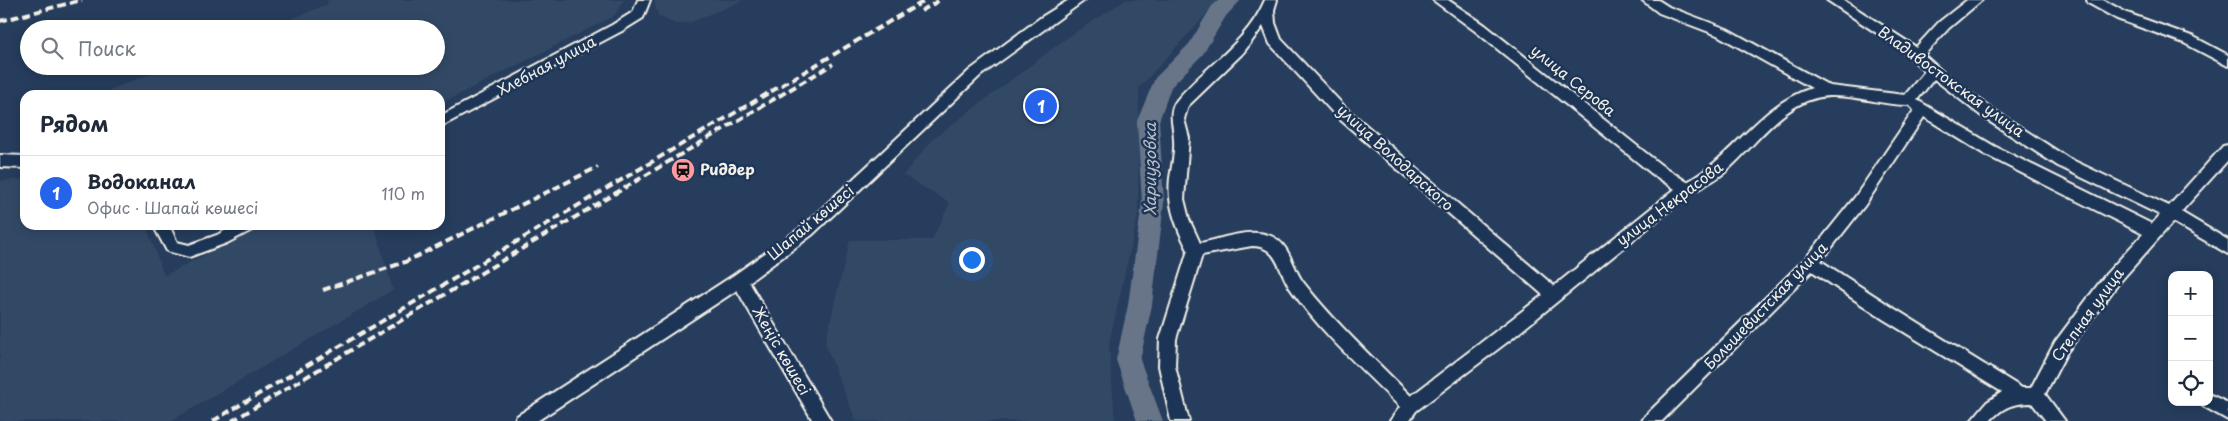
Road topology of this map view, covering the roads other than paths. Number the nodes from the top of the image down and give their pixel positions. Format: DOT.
graph roads {
  1 [pos="644,0"];
  2 [pos="1079,0"];
  3 [pos="1439,0"];
  4 [pos="1648,0"];
  5 [pos="1833,0"];
  6 [pos="1976,0"];
  7 [pos="2093,0"];
  8 [pos="1269,5"];
  9 [pos="1916,54"];
  10 [pos="2228,61"];
  11 [pos="1933,70"];
  12 [pos="1828,91"];
  13 [pos="1909,100"];
  14 [pos="1922,108"];
  15 [pos="445,119"];
  16 [pos="2228,150"];
  17 [pos="0,161"];
  18 [pos="20,162"];
  19 [pos="1686,189"];
  20 [pos="2172,214"];
  21 [pos="164,230"];
  22 [pos="239,230"];
  23 [pos="2153,232"];
  24 [pos="2228,248"];
  25 [pos="1196,250"];
  26 [pos="1811,262"];
  27 [pos="740,280"];
  28 [pos="1554,295"];
  29 [pos="2019,395"];
  30 [pos="2036,395"];
  31 [pos="2213,403"];
  32 [pos="1410,406"];
  33 [pos="2228,412"];
  34 [pos="523,421"];
  35 [pos="822,421"];
  36 [pos="1180,421"];
  37 [pos="1399,421"];
  38 [pos="1651,421"];
  39 [pos="1980,421"];
  40 [pos="2056,421"];
  1 -- 15 [label="street, Хлебная улица"];
  2 -- 27 [label="street, Шапай көшесі"];
  3 -- 19 [label="street, улица Серова"];
  4 -- 12 [label="street"];
  5 -- 9 [label="street, Владивостокская улица"];
  6 -- 9 [label="street"];
  7 -- 10 [label="street"];
  8 -- 25 [label="street"];
  8 -- 28 [label="street, улица Володарского"];
  9 -- 11 [label="street, Владивостокская улица"];
  11 -- 13 [label="street"];
  11 -- 20 [label="street, Владивостокская улица"];
  12 -- 13 [label="street, улица Некрасова"];
  12 -- 19 [label="street, улица Некрасова"];
  13 -- 14 [label="street"];
  14 -- 23 [label="street"];
  14 -- 26 [label="street, Большевистская улица"];
  16 -- 20 [label="street, Степная улица"];
  17 -- 18 [label="street"];
  19 -- 28 [label="street, улица Некрасова"];
  20 -- 23 [label="street, Степная улица"];
  20 -- 24 [label="street, Владивостокская улица"];
  21 -- 22 [label="street"];
  23 -- 30 [label="street, Степная улица"];
  25 -- 32 [label="street"];
  25 -- 36 [label="street"];
  26 -- 29 [label="street"];
  26 -- 38 [label="street, Большевистская улица"];
  27 -- 34 [label="street, Шапай көшесі"];
  27 -- 35 [label="street, Жеңіс көшесі"];
  28 -- 32 [label="street, улица Некрасова"];
  29 -- 30 [label="street"];
  29 -- 39 [label="street"];
  30 -- 40 [label="street"];
  31 -- 33 [label="street"];
  32 -- 37 [label="street, улица Некрасова"];
}
